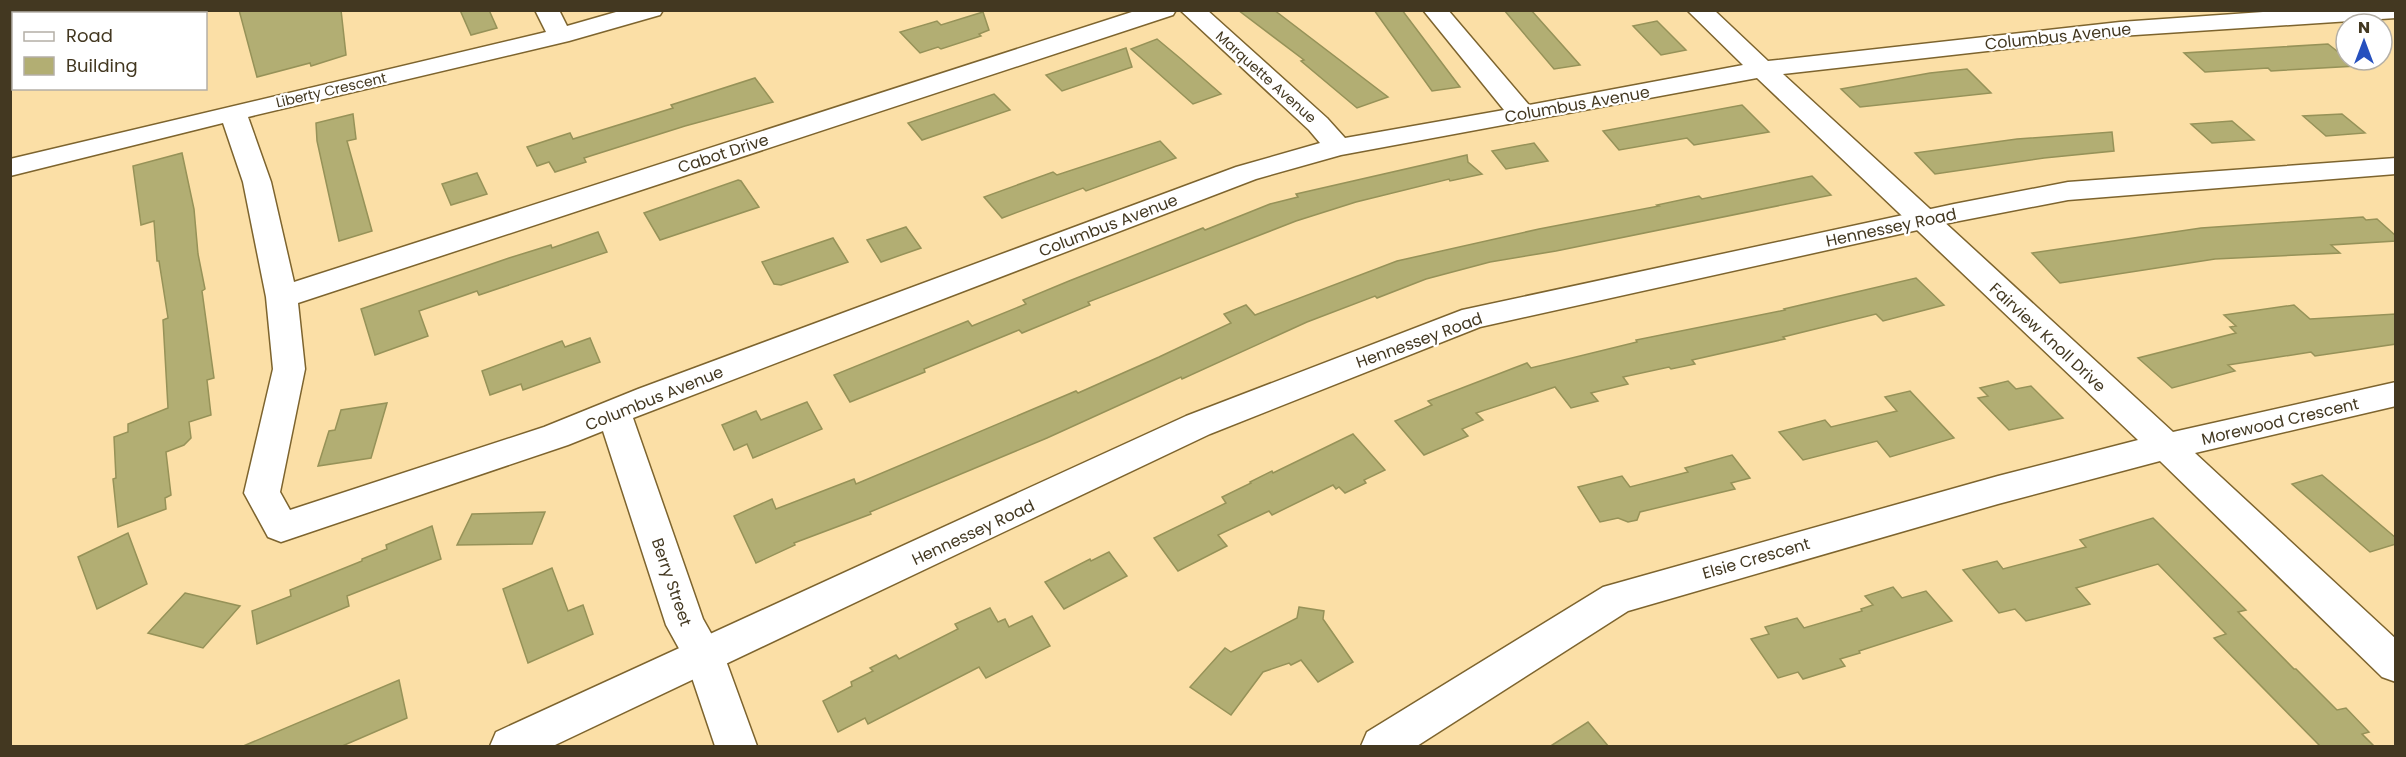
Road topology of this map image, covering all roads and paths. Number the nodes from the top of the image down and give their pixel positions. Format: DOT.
graph roads {
  1 [pos="547,10"];
  2 [pos="651,10"];
  3 [pos="1164,10"];
  4 [pos="1192,10"];
  5 [pos="1435,10"];
  6 [pos="1699,10"];
  7 [pos="2396,11"];
  8 [pos="560,36"];
  9 [pos="1762,69"];
  10 [pos="233,113"];
  11 [pos="1521,113"];
  12 [pos="1338,147"];
  13 [pos="2396,166"];
  14 [pos="10,168"];
  15 [pos="1923,220"];
  16 [pos="282,297"];
  17 [pos="2396,394"];
  18 [pos="615,414"];
  19 [pos="2164,447"];
  20 [pos="705,658"];
  21 [pos="2396,665"];
  22 [pos="511,747"];
  23 [pos="736,747"];
  24 [pos="1382,747"];
  1 -- 8 [label="street"];
  2 -- 8 [label="street, Liberty Crescent"];
  3 -- 16 [label="street, Cabot Drive"];
  4 -- 12 [label="street, Marquette Avenue"];
  5 -- 11 [label="street"];
  6 -- 9 [label="street, Fairview Knoll Drive"];
  7 -- 9 [label="street, Columbus Avenue"];
  8 -- 10 [label="street, Liberty Crescent"];
  9 -- 11 [label="street, Columbus Avenue"];
  9 -- 15 [label="street, Fairview Knoll Drive"];
  10 -- 14 [label="street, Liberty Crescent"];
  10 -- 16 [label="street, Columbus Avenue"];
  11 -- 12 [label="street, Columbus Avenue"];
  12 -- 18 [label="street, Columbus Avenue"];
  13 -- 15 [label="street, Hennessey Road"];
  15 -- 19 [label="street, Fairview Knoll Drive"];
  15 -- 20 [label="street, Hennessey Road"];
  16 -- 18 [label="street, Columbus Avenue"];
  17 -- 19 [label="street, Morewood Crescent"];
  18 -- 20 [label="street, Berry Street"];
  19 -- 21 [label="street, Fairview Knoll Drive"];
  19 -- 24 [label="street, Elsie Crescent"];
  20 -- 22 [label="street, Hennessey Road"];
  20 -- 23 [label="street, Berry Street"];
}
